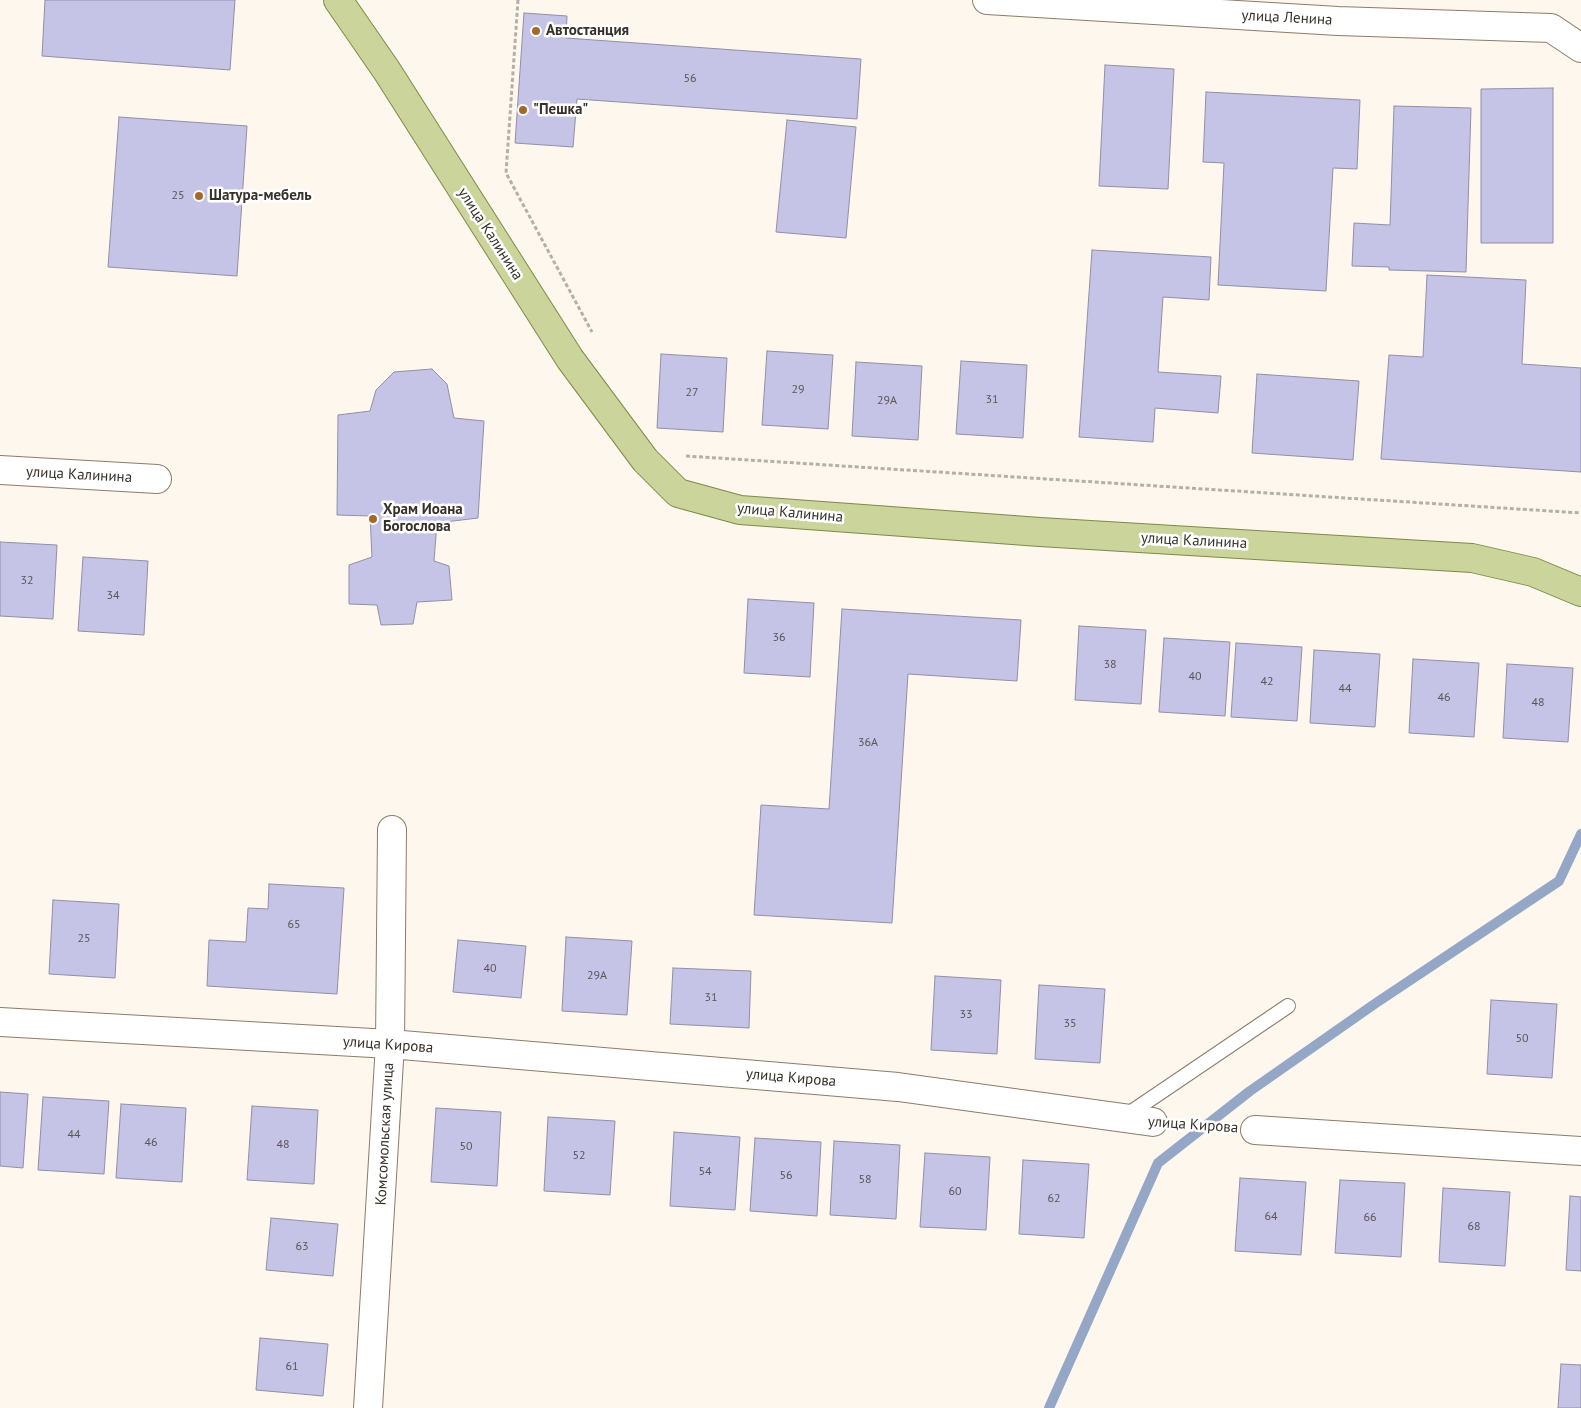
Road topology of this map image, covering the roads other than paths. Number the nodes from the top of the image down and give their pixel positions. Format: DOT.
graph roads {
  1 [pos="338,0"];
  2 [pos="987,0"];
  3 [pos="1166,6"];
  4 [pos="1581,48"];
  5 [pos="0,470"];
  6 [pos="157,479"];
  7 [pos="1581,592"];
  8 [pos="392,830"];
  9 [pos="1288,1006"];
  10 [pos="0,1022"];
  11 [pos="390,1044"];
  12 [pos="1121,1118"];
  13 [pos="1153,1122"];
  14 [pos="1255,1130"];
  15 [pos="1581,1151"];
  16 [pos="368,1408"];
  1 -- 7 [label="main road, улица Калинина"];
  2 -- 3 [label="street, улица Ленина"];
  3 -- 4 [label="street, улица Ленина"];
  5 -- 6 [label="street, улица Калинина"];
  8 -- 11 [label="street, Комсомольская улица"];
  9 -- 12 [label="lane"];
  10 -- 11 [label="street, улица Кирова"];
  11 -- 12 [label="street, улица Кирова"];
  11 -- 16 [label="street, Комсомольская улица"];
  12 -- 13 [label="street, улица Кирова"];
  14 -- 15 [label="street, улица Кирова"];
}
